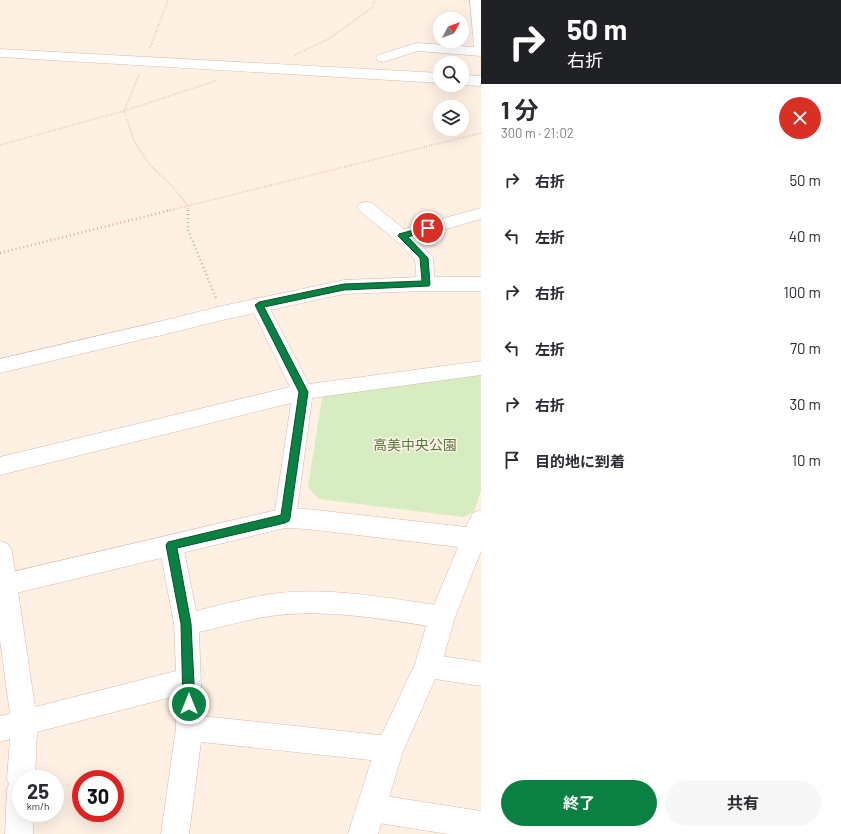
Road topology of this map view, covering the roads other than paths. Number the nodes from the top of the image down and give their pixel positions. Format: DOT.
graph roads {
  1 [pos="477,0"];
  2 [pos="481,51"];
  3 [pos="0,53"];
  4 [pos="382,58"];
  5 [pos="433,78"];
  6 [pos="469,80"];
  7 [pos="481,81"];
  8 [pos="366,207"];
  9 [pos="481,213"];
  10 [pos="402,236"];
  11 [pos="426,284"];
  12 [pos="481,284"];
  13 [pos="259,305"];
  14 [pos="158,329"];
  15 [pos="0,366"];
  16 [pos="481,368"];
  17 [pos="303,392"];
  18 [pos="0,466"];
  19 [pos="285,518"];
  20 [pos="479,532"];
  21 [pos="171,545"];
  22 [pos="0,551"];
  23 [pos="3,585"];
  24 [pos="442,617"];
  25 [pos="186,624"];
  26 [pos="428,666"];
  27 [pos="481,674"];
  28 [pos="189,680"];
  29 [pos="12,725"];
  30 [pos="189,728"];
  31 [pos="389,749"];
  32 [pos="20,770"];
  33 [pos="372,808"];
  34 [pos="20,822"];
  35 [pos="481,825"];
  36 [pos="19,834"];
  37 [pos="175,834"];
  38 [pos="363,834"];
  1 -- 2 [label="street"];
  2 -- 4 [label="street"];
  3 -- 5 [label="street"];
  6 -- 7 [label="street"];
  8 -- 10 [label="street"];
  9 -- 10 [label="street"];
  10 -- 11 [label="street"];
  11 -- 12 [label="street"];
  11 -- 13 [label="street"];
  13 -- 14 [label="street"];
  13 -- 17 [label="street"];
  14 -- 15 [label="street"];
  16 -- 17 [label="street"];
  17 -- 18 [label="street"];
  17 -- 19 [label="street"];
  19 -- 20 [label="street"];
  19 -- 21 [label="street"];
  20 -- 24 [label="street"];
  21 -- 23 [label="street"];
  21 -- 25 [label="street"];
  22 -- 23 [label="street"];
  23 -- 29 [label="street"];
  24 -- 25 [label="street"];
  24 -- 26 [label="street"];
  25 -- 28 [label="street"];
  26 -- 27 [label="street"];
  26 -- 31 [label="street"];
  28 -- 29 [label="street"];
  28 -- 30 [label="street"];
  29 -- 32 [label="street"];
  30 -- 31 [label="street"];
  30 -- 37 [label="street"];
  31 -- 33 [label="street"];
  33 -- 35 [label="street"];
  33 -- 38 [label="street"];
  34 -- 36 [label="street"];
}
